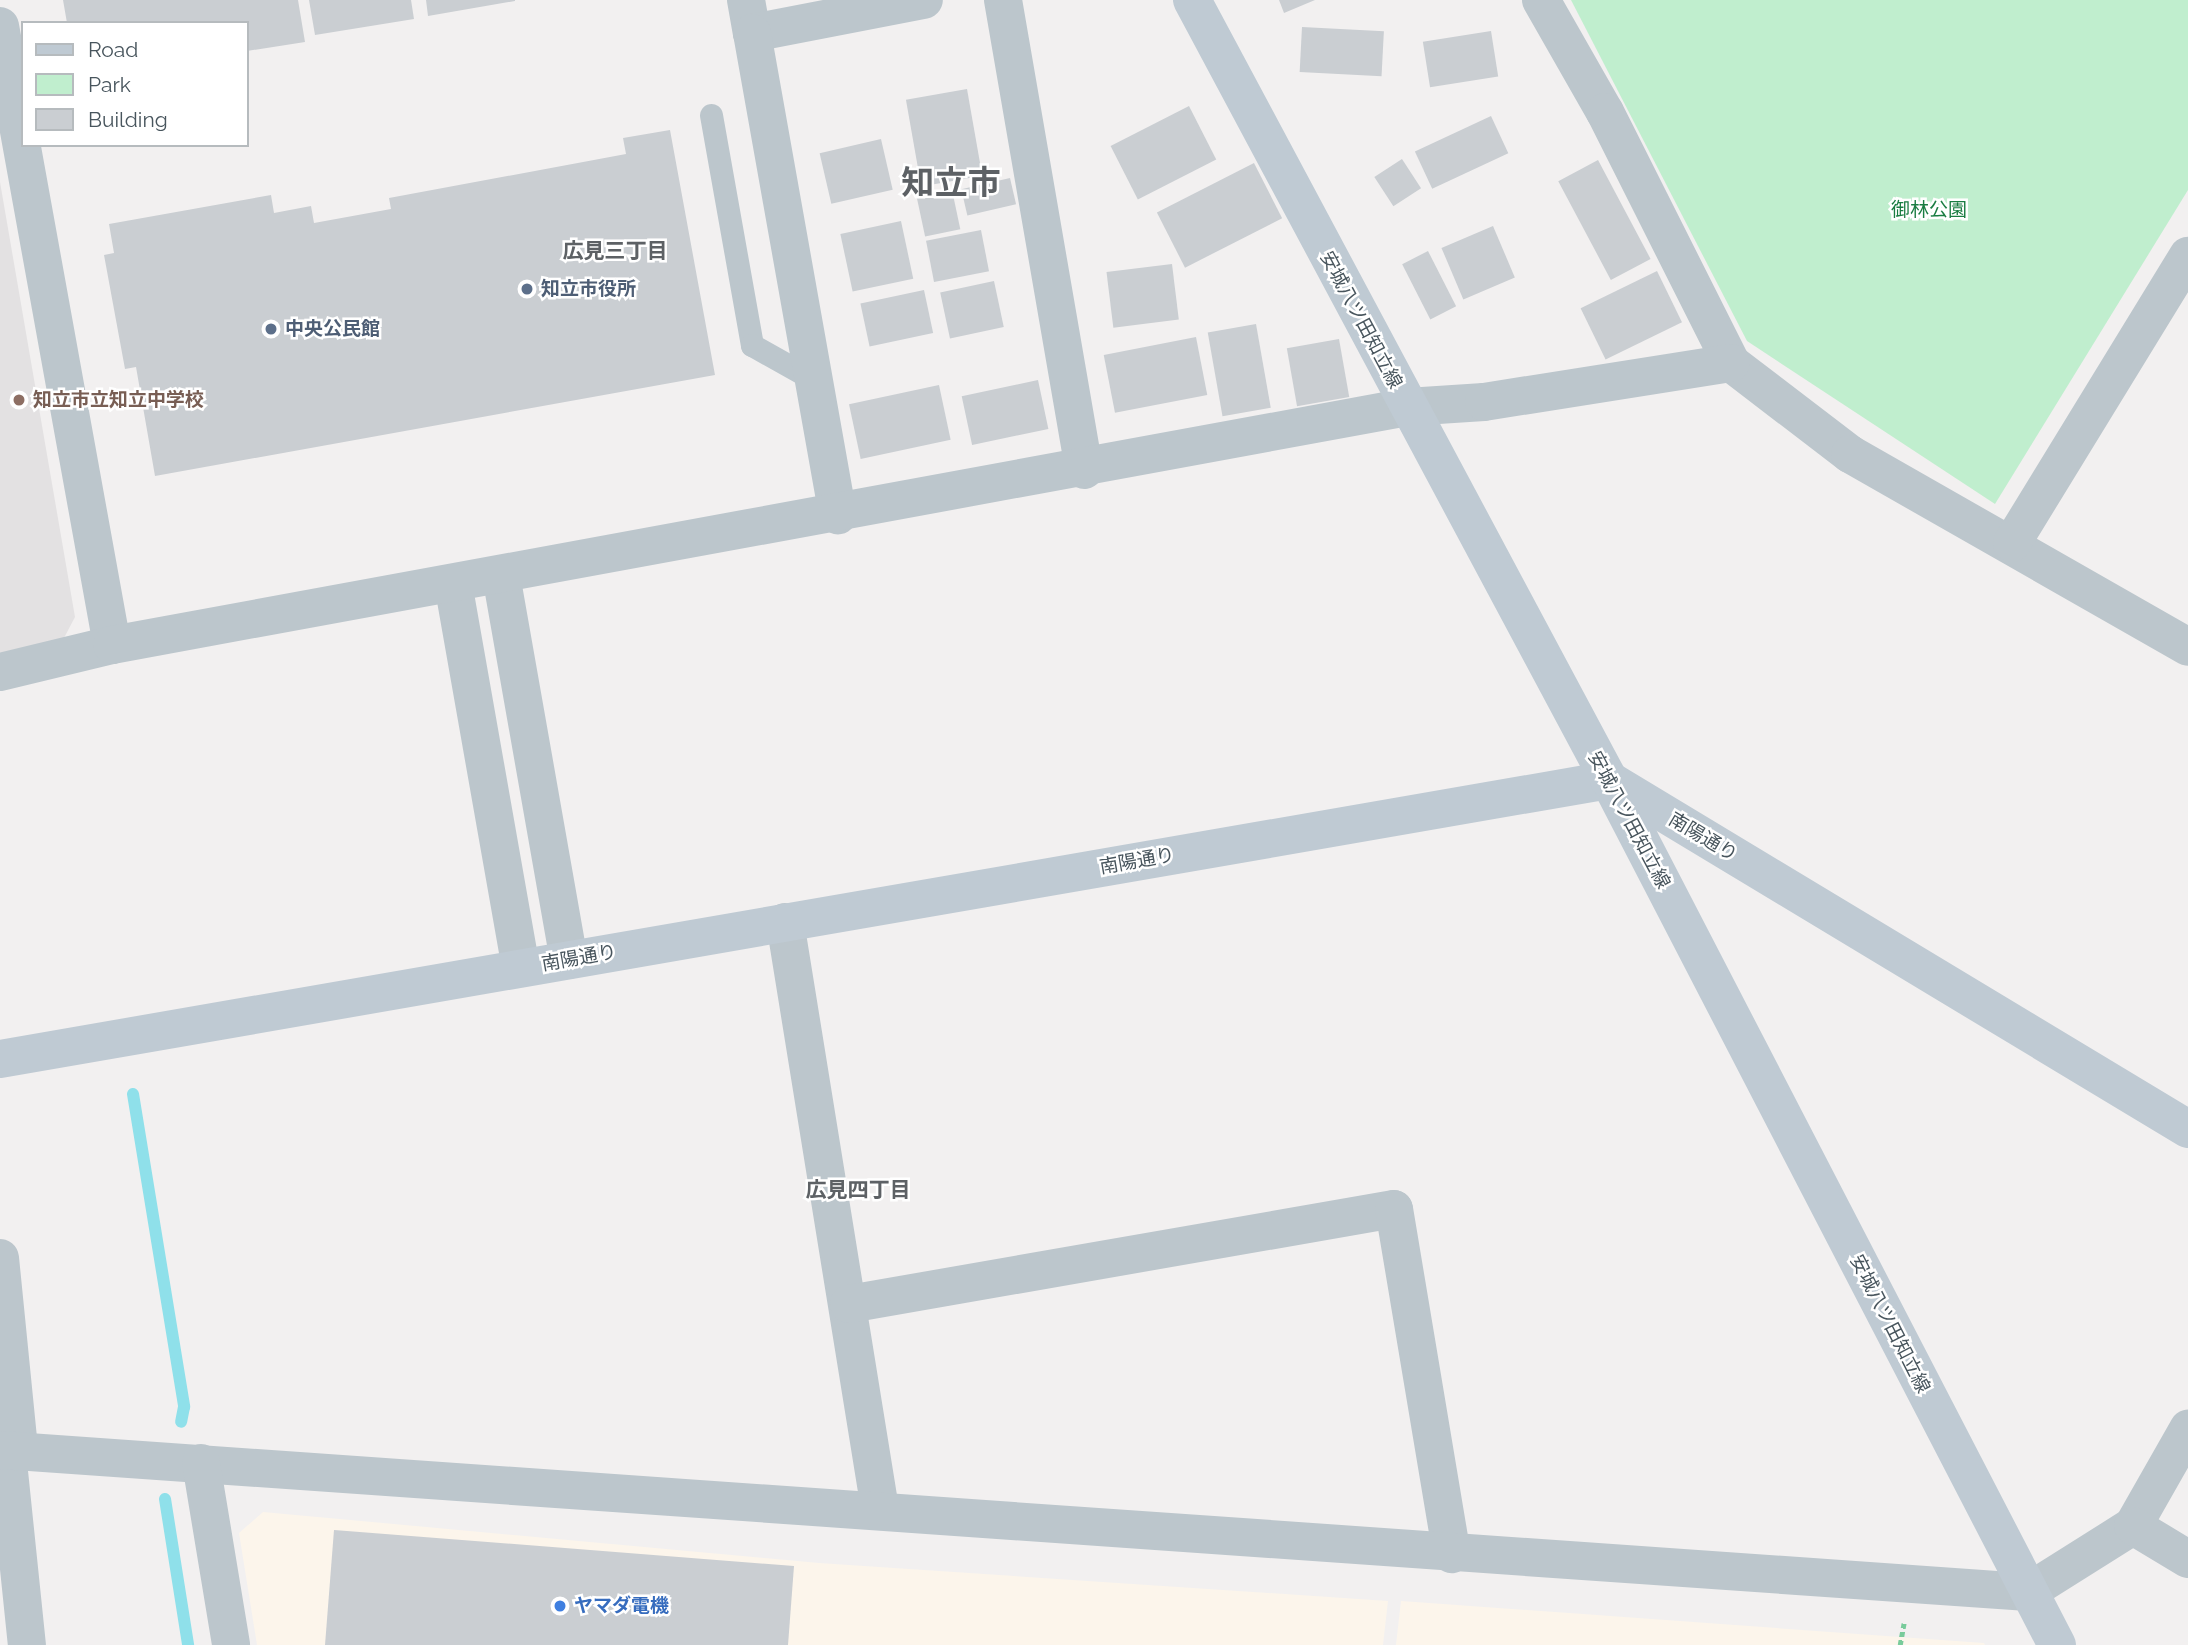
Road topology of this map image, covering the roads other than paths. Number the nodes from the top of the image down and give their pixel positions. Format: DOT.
graph roads {
  1 [pos="923,0"];
  2 [pos="1003,0"];
  3 [pos="1192,0"];
  4 [pos="1541,0"];
  5 [pos="749,16"];
  6 [pos="0,26"];
  7 [pos="711,115"];
  8 [pos="21,142"];
  9 [pos="22,147"];
  10 [pos="2188,256"];
  11 [pos="1731,363"];
  12 [pos="814,380"];
  13 [pos="1407,407"];
  14 [pos="1084,470"];
  15 [pos="838,515"];
  16 [pos="2012,543"];
  17 [pos="501,575"];
  18 [pos="453,583"];
  19 [pos="112,645"];
  20 [pos="2188,647"];
  21 [pos="0,672"];
  22 [pos="1609,780"];
  23 [pos="785,922"];
  24 [pos="569,960"];
  25 [pos="521,968"];
  26 [pos="0,1059"];
  27 [pos="2188,1129"];
  28 [pos="0,1258"];
  29 [pos="849,1304"];
  30 [pos="2188,1429"];
  31 [pos="9,1450"];
  32 [pos="201,1463"];
  33 [pos="880,1509"];
  34 [pos="2133,1526"];
  35 [pos="1452,1555"];
  36 [pos="2188,1559"];
  37 [pos="2028,1592"];
  38 [pos="27,1645"];
  39 [pos="231,1645"];
  40 [pos="2057,1645"];
  1 -- 5 [label="street"];
  2 -- 14 [label="street"];
  3 -- 13 [label="street, 安城八ツ田知立線"];
  4 -- 11 [label="street"];
  5 -- 12 [label="street"];
  6 -- 8 [label="street"];
  7 -- 12 [label="lane"];
  9 -- 19 [label="street"];
  10 -- 16 [label="street"];
  11 -- 13 [label="street"];
  11 -- 16 [label="street"];
  12 -- 15 [label="street"];
  13 -- 14 [label="street"];
  13 -- 22 [label="street, 安城八ツ田知立線"];
  14 -- 15 [label="street"];
  15 -- 17 [label="street"];
  16 -- 20 [label="street"];
  17 -- 18 [label="street"];
  17 -- 24 [label="street"];
  18 -- 19 [label="street"];
  18 -- 25 [label="street"];
  19 -- 21 [label="street"];
  22 -- 23 [label="street, 南陽通り"];
  22 -- 27 [label="street, 南陽通り"];
  22 -- 37 [label="street, 安城八ツ田知立線"];
  23 -- 24 [label="street, 南陽通り"];
  23 -- 29 [label="street"];
  24 -- 25 [label="street, 南陽通り"];
  25 -- 26 [label="street, 南陽通り"];
  28 -- 31 [label="street"];
  29 -- 33 [label="street"];
  29 -- 35 [label="street"];
  30 -- 34 [label="street"];
  31 -- 32 [label="street"];
  31 -- 38 [label="street"];
  32 -- 33 [label="street"];
  32 -- 39 [label="street"];
  33 -- 35 [label="street"];
  34 -- 36 [label="street"];
  34 -- 37 [label="street"];
  35 -- 37 [label="street"];
  37 -- 40 [label="street, 安城八ツ田知立線"];
}
